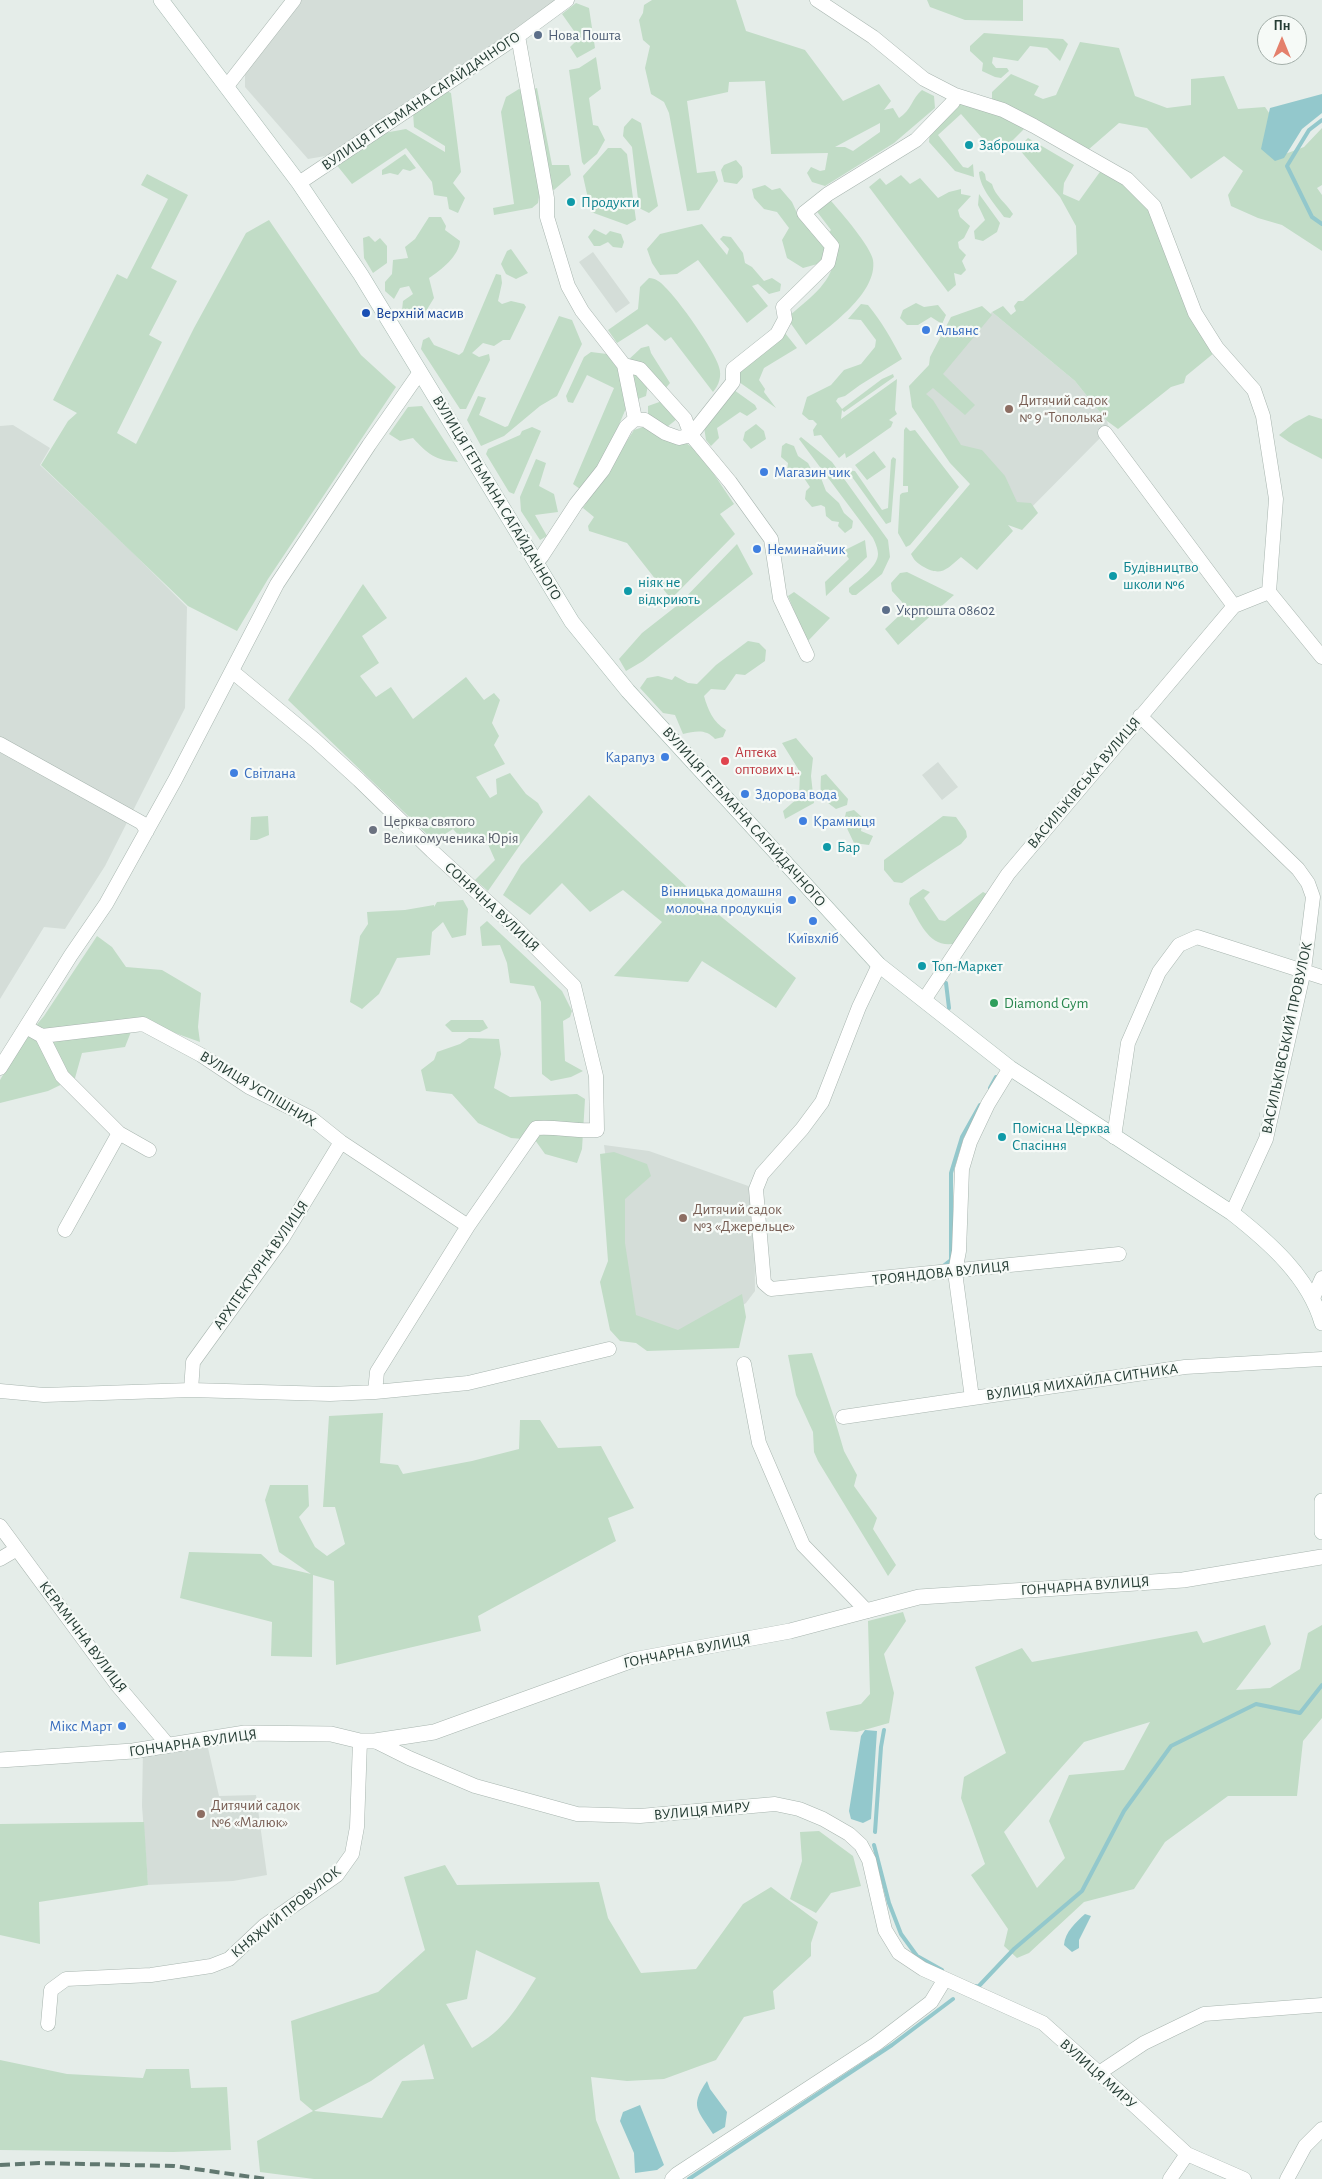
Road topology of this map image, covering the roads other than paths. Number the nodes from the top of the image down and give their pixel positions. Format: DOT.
graph roads {
  1 [pos="161,0"];
  2 [pos="294,0"];
  3 [pos="567,0"];
  4 [pos="818,0"];
  5 [pos="518,36"];
  6 [pos="226,86"];
  7 [pos="955,95"];
  8 [pos="299,183"];
  9 [pos="624,365"];
  10 [pos="420,372"];
  11 [pos="635,419"];
  12 [pos="1105,433"];
  13 [pos="691,435"];
  14 [pos="536,563"];
  15 [pos="1269,592"];
  16 [pos="1234,606"];
  17 [pos="807,656"];
  18 [pos="1322,657"];
  19 [pos="233,672"];
  20 [pos="1140,716"];
  21 [pos="0,744"];
  22 [pos="147,831"];
  23 [pos="879,965"];
  24 [pos="1304,970"];
  25 [pos="1322,976"];
  26 [pos="924,1000"];
  27 [pos="26,1027"];
  28 [pos="42,1036"];
  29 [pos="0,1068"];
  30 [pos="1010,1068"];
  31 [pos="119,1133"];
  32 [pos="1114,1137"];
  33 [pos="341,1142"];
  34 [pos="149,1150"];
  35 [pos="1232,1213"];
  36 [pos="468,1226"];
  37 [pos="65,1230"];
  38 [pos="1119,1254"];
  39 [pos="955,1272"];
  40 [pos="1322,1278"];
  41 [pos="1314,1298"];
  42 [pos="1322,1323"];
  43 [pos="608,1349"];
  44 [pos="1322,1359"];
  45 [pos="744,1364"];
  46 [pos="191,1390"];
  47 [pos="0,1391"];
  48 [pos="374,1392"];
  49 [pos="972,1398"];
  50 [pos="844,1417"];
  51 [pos="1322,1501"];
  52 [pos="0,1526"];
  53 [pos="1322,1532"];
  54 [pos="17,1549"];
  55 [pos="1322,1557"];
  56 [pos="0,1560"];
  57 [pos="867,1611"];
  58 [pos="368,1741"];
  59 [pos="168,1745"];
  60 [pos="0,1760"];
  61 [pos="923,1969"];
  62 [pos="945,1979"];
  63 [pos="932,2002"];
  64 [pos="1322,2005"];
  65 [pos="48,2024"];
  66 [pos="1100,2073"];
  67 [pos="1322,2129"];
  68 [pos="1187,2154"];
  69 [pos="672,2179"];
  70 [pos="1170,2179"];
  71 [pos="1244,2179"];
  72 [pos="1286,2179"];
  1 -- 6 [label="main road, ВУЛИЦЯ ГЕТЬМАНА САГАЙДАЧНОГО"];
  2 -- 6 [label="street"];
  3 -- 5 [label="street, ВУЛИЦЯ ГЕТЬМАНА САГАЙДАЧНОГО"];
  4 -- 7 [label="street"];
  5 -- 8 [label="street, ВУЛИЦЯ ГЕТЬМАНА САГАЙДАЧНОГО"];
  5 -- 9 [label="street"];
  6 -- 8 [label="main road, ВУЛИЦЯ ГЕТЬМАНА САГАЙДАЧНОГО"];
  7 -- 13 [label="street"];
  7 -- 15 [label="street"];
  8 -- 10 [label="main road, ВУЛИЦЯ ГЕТЬМАНА САГАЙДАЧНОГО"];
  9 -- 11 [label="street"];
  9 -- 13 [label="street"];
  10 -- 14 [label="main road, ВУЛИЦЯ ГЕТЬМАНА САГАЙДАЧНОГО"];
  10 -- 19 [label="street"];
  11 -- 13 [label="street"];
  11 -- 14 [label="street"];
  12 -- 16 [label="street"];
  13 -- 17 [label="street"];
  14 -- 23 [label="main road, ВУЛИЦЯ ГЕТЬМАНА САГАЙДАЧНОГО"];
  15 -- 16 [label="street, ВАСИЛЬКІВСЬКА ВУЛИЦЯ"];
  15 -- 18 [label="street"];
  16 -- 20 [label="street, ВАСИЛЬКІВСЬКА ВУЛИЦЯ"];
  19 -- 22 [label="street"];
  19 -- 36 [label="street, СОНЯЧНА ВУЛИЦЯ"];
  20 -- 24 [label="street, ВАСИЛЬКІВСЬКИЙ ПРОВУЛОК"];
  20 -- 26 [label="street, ВАСИЛЬКІВСЬКА ВУЛИЦЯ"];
  21 -- 22 [label="street"];
  22 -- 27 [label="street"];
  23 -- 26 [label="main road, ВУЛИЦЯ ГЕТЬМАНА САГАЙДАЧНОГО"];
  23 -- 39 [label="street, ТРОЯНДОВА ВУЛИЦЯ"];
  24 -- 25 [label="street"];
  24 -- 32 [label="street"];
  24 -- 35 [label="street, ВАСИЛЬКІВСЬКИЙ ПРОВУЛОК"];
  26 -- 30 [label="main road, ВУЛИЦЯ ГЕТЬМАНА САГАЙДАЧНОГО"];
  27 -- 28 [label="street"];
  27 -- 29 [label="street"];
  28 -- 31 [label="street"];
  28 -- 33 [label="street, ВУЛИЦЯ УСПІШНИХ"];
  30 -- 32 [label="main road, ВУЛИЦЯ ГЕТЬМАНА САГАЙДАЧНОГО"];
  30 -- 39 [label="street"];
  31 -- 34 [label="street"];
  31 -- 37 [label="street"];
  32 -- 35 [label="main road, ВУЛИЦЯ ГЕТЬМАНА САГАЙДАЧНОГО"];
  33 -- 36 [label="street, ВУЛИЦЯ УСПІШНИХ"];
  33 -- 46 [label="street, АРХІТЕКТУРНА ВУЛИЦЯ"];
  35 -- 41 [label="main road, ВУЛИЦЯ ГЕТЬМАНА САГАЙДАЧНОГО"];
  36 -- 48 [label="street"];
  38 -- 39 [label="street, ТРОЯНДОВА ВУЛИЦЯ"];
  39 -- 49 [label="street"];
  40 -- 41 [label="street"];
  41 -- 42 [label="main road, ВУЛИЦЯ ГЕТЬМАНА САГАЙДАЧНОГО"];
  43 -- 48 [label="street"];
  44 -- 49 [label="street, ВУЛИЦЯ МИХАЙЛА СИТНИКА"];
  45 -- 57 [label="street"];
  46 -- 47 [label="street"];
  46 -- 48 [label="street"];
  49 -- 50 [label="street, ВУЛИЦЯ МИХАЙЛА СИТНИКА"];
  51 -- 53 [label="main road"];
  52 -- 54 [label="street, КЕРАМІЧНА ВУЛИЦЯ"];
  54 -- 56 [label="street"];
  54 -- 59 [label="street, КЕРАМІЧНА ВУЛИЦЯ"];
  55 -- 57 [label="main road, ГОНЧАРНА ВУЛИЦЯ"];
  57 -- 58 [label="main road, ГОНЧАРНА ВУЛИЦЯ"];
  58 -- 59 [label="main road, ГОНЧАРНА ВУЛИЦЯ"];
  58 -- 61 [label="street, ВУЛИЦЯ МИРУ"];
  58 -- 65 [label="street, КНЯЖИЙ ПРОВУЛОК"];
  59 -- 60 [label="main road, ГОНЧАРНА ВУЛИЦЯ"];
  61 -- 62 [label="street, ВУЛИЦЯ МИРУ"];
  61 -- 63 [label="street"];
  62 -- 63 [label="street"];
  62 -- 66 [label="street, ВУЛИЦЯ МИРУ"];
  63 -- 69 [label="street"];
  64 -- 66 [label="street"];
  66 -- 68 [label="street, ВУЛИЦЯ МИРУ"];
  67 -- 72 [label="street"];
  68 -- 70 [label="street"];
  68 -- 71 [label="street, ВУЛИЦЯ МИРУ"];
}
